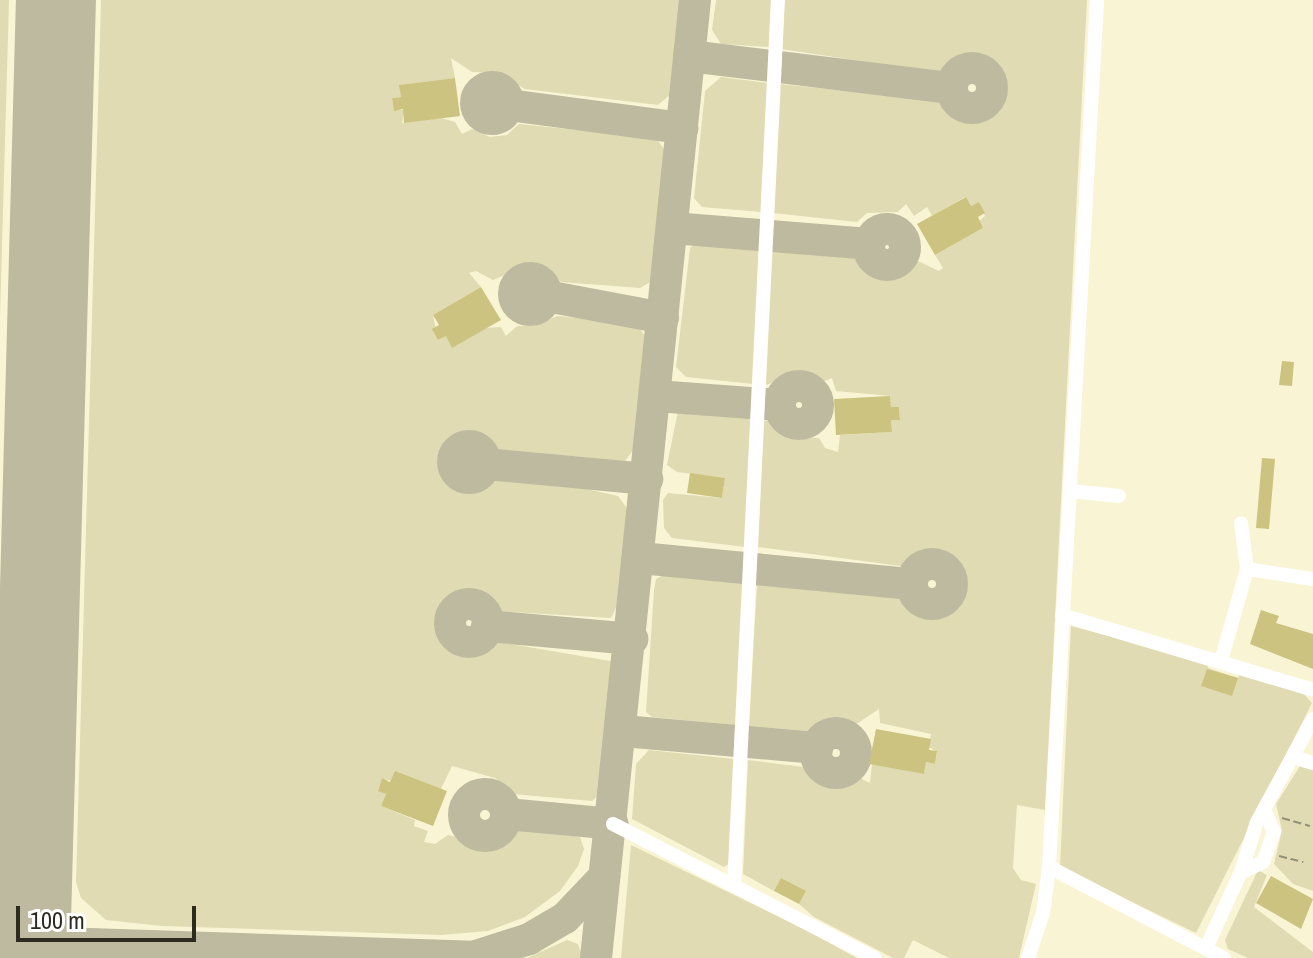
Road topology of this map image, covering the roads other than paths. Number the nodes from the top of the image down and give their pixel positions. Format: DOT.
graph roads {
  1 [pos="778,0"];
  2 [pos="1097,0"];
  3 [pos="1071,491"];
  4 [pos="1119,496"];
  5 [pos="1241,523"];
  6 [pos="1247,569"];
  7 [pos="1313,579"];
  8 [pos="1062,615"];
  9 [pos="1221,661"];
  10 [pos="1313,690"];
  11 [pos="1313,719"];
  12 [pos="1293,757"];
  13 [pos="1313,763"];
  14 [pos="1265,812"];
  15 [pos="613,824"];
  16 [pos="1049,867"];
  17 [pos="1241,872"];
  18 [pos="734,886"];
  19 [pos="1206,948"];
  20 [pos="875,958"];
  21 [pos="1028,958"];
  22 [pos="1224,958"];
  1 -- 18 [label="street"];
  2 -- 3 [label="street"];
  3 -- 4 [label="street"];
  3 -- 8 [label="street"];
  5 -- 6 [label="street"];
  6 -- 7 [label="street"];
  6 -- 9 [label="street"];
  8 -- 9 [label="street"];
  8 -- 16 [label="street"];
  9 -- 10 [label="street"];
  11 -- 12 [label="street"];
  12 -- 13 [label="street"];
  12 -- 14 [label="street"];
  14 -- 17 [label="street"];
  14 -- 17 [label="street"];
  15 -- 18 [label="street"];
  16 -- 19 [label="street"];
  16 -- 21 [label="street"];
  17 -- 19 [label="street"];
  18 -- 20 [label="street"];
  19 -- 22 [label="street"];
}
